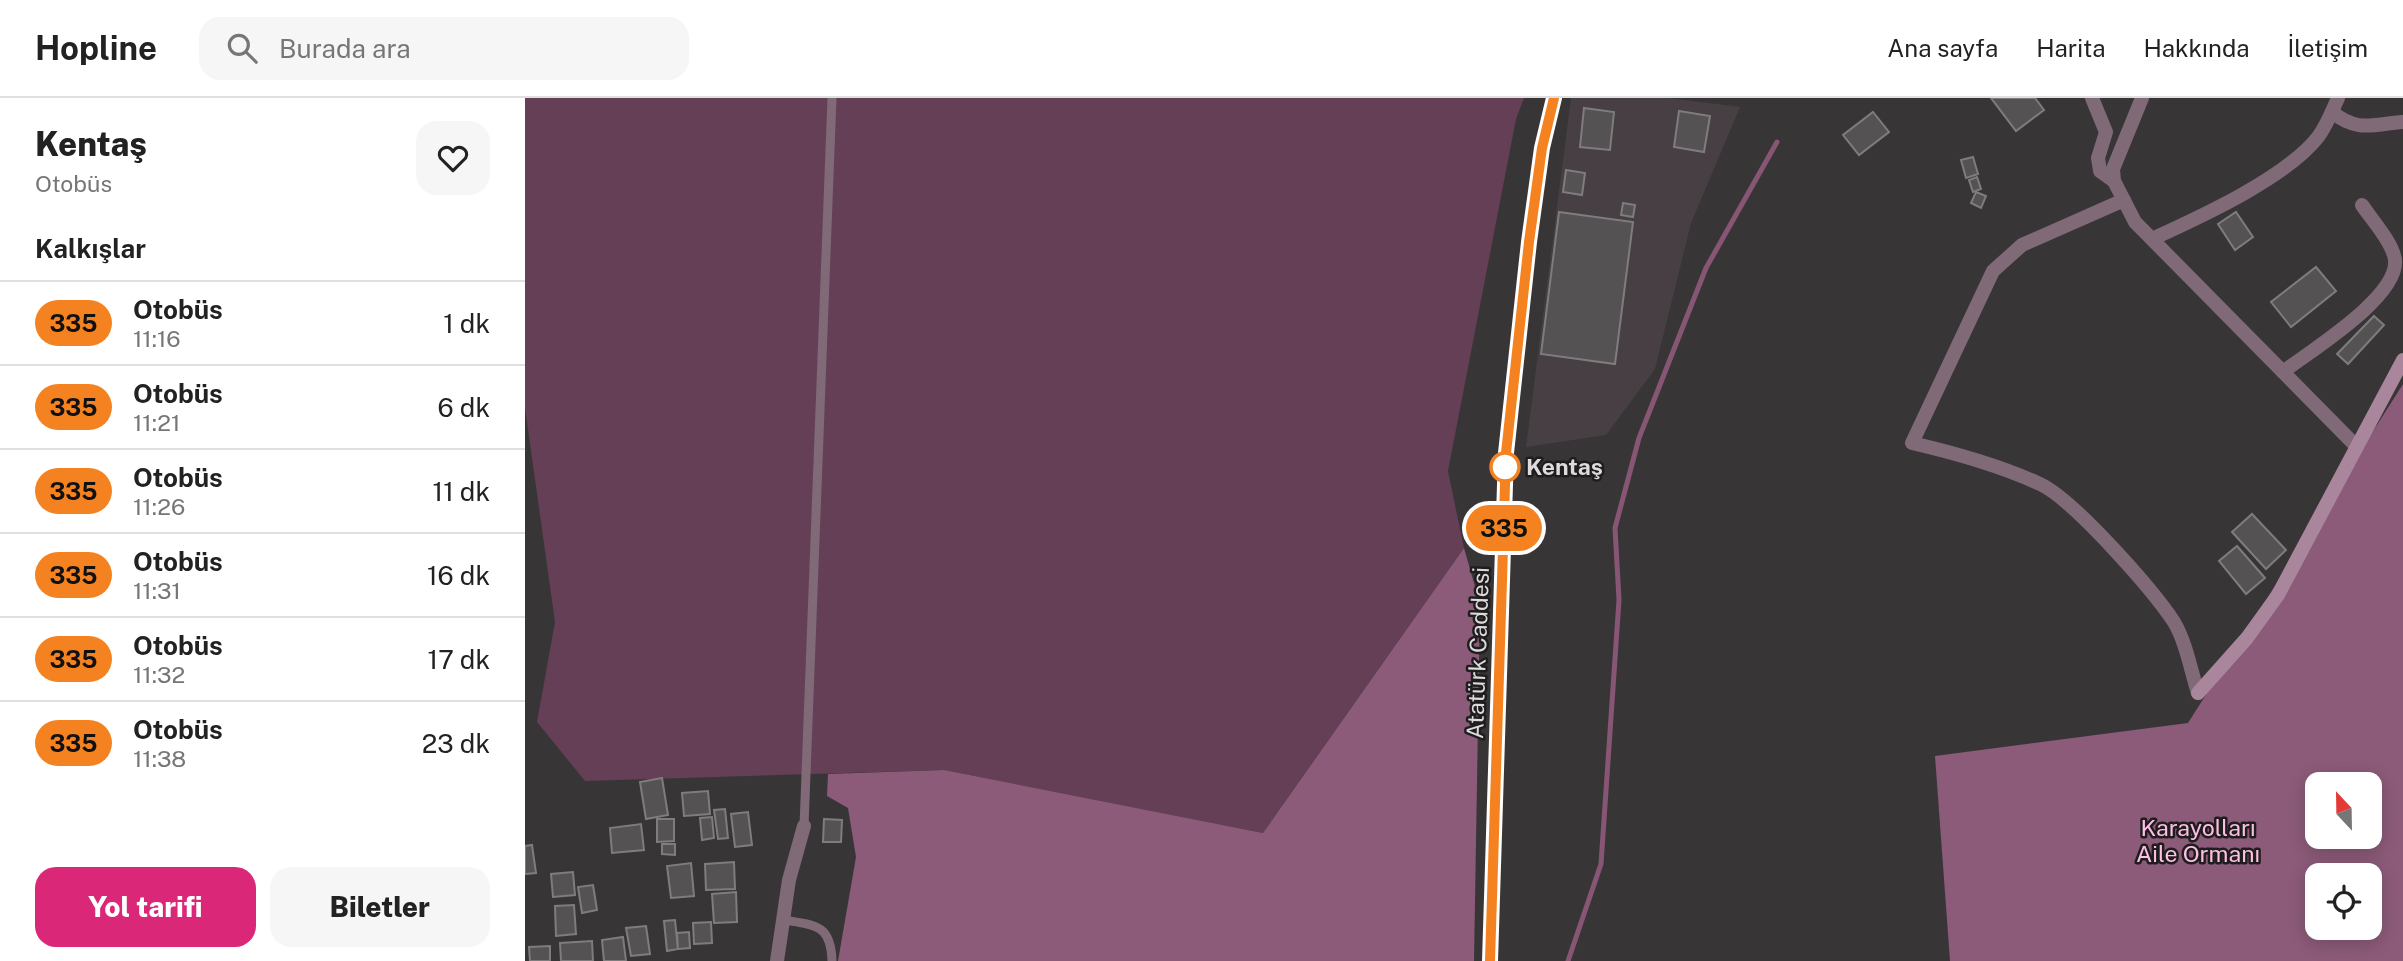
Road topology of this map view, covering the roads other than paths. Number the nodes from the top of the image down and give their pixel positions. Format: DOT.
graph roads {
  1 [pos="832,98"];
  2 [pos="1554,98"];
  3 [pos="2092,98"];
  4 [pos="2142,98"];
  5 [pos="2335,105"];
  6 [pos="2403,122"];
  7 [pos="2114,181"];
  8 [pos="2124,200"];
  9 [pos="2363,205"];
  10 [pos="2152,239"];
  11 [pos="2403,360"];
  12 [pos="2283,372"];
  13 [pos="2356,446"];
  14 [pos="804,826"];
  15 [pos="783,920"];
  16 [pos="777,961"];
  17 [pos="832,961"];
  18 [pos="1489,961"];
  1 -- 14 [label="lane"];
  2 -- 18 [label="street, Atatürk Caddesi"];
  3 -- 7 [label="street"];
  4 -- 7 [label="street"];
  5 -- 6 [label="street"];
  5 -- 10 [label="street"];
  7 -- 8 [label="street"];
  8 -- 10 [label="street"];
  8 -- 13 [label="street"];
  9 -- 12 [label="street"];
  10 -- 12 [label="street"];
  11 -- 13 [label="street"];
  12 -- 13 [label="street"];
  14 -- 15 [label="street"];
  15 -- 16 [label="street"];
  15 -- 17 [label="lane"];
}
